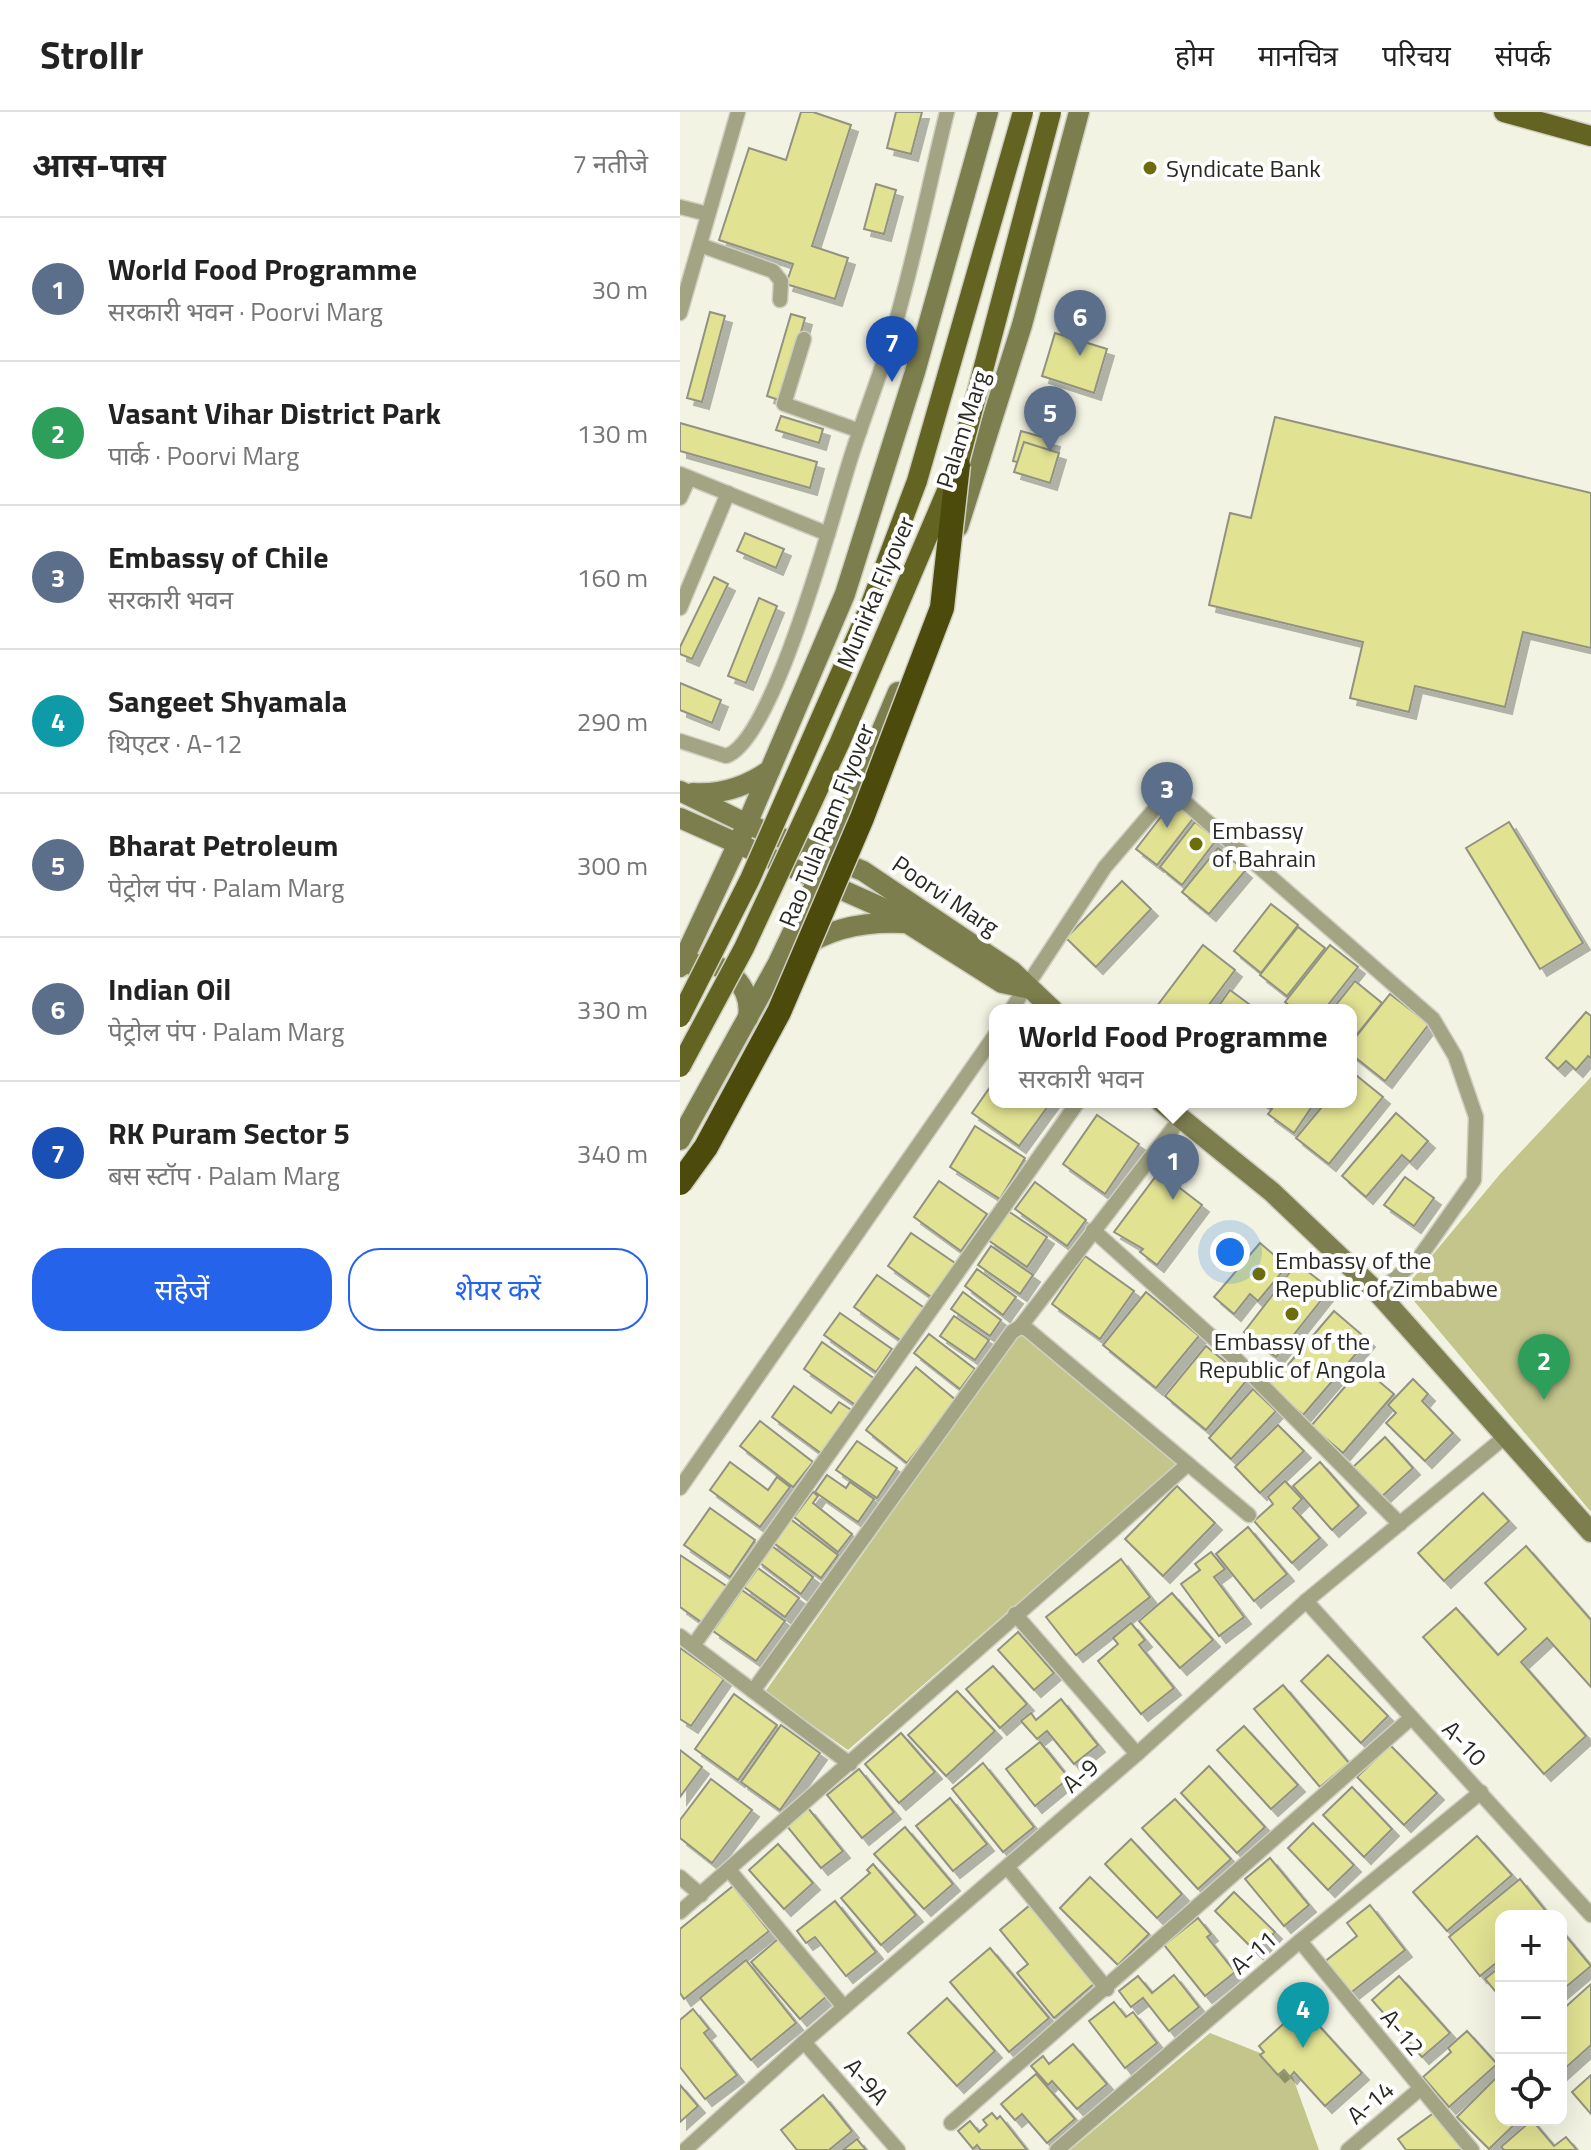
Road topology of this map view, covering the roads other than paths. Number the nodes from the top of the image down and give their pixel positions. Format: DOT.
graph roads {
  1 [pos="738,112"];
  2 [pos="947,112"];
  3 [pos="988,112"];
  4 [pos="1023,112"];
  5 [pos="1051,112"];
  6 [pos="1079,112"];
  7 [pos="1504,112"];
  8 [pos="1591,136"];
  9 [pos="680,207"];
  10 [pos="708,214"];
  11 [pos="700,245"];
  12 [pos="780,300"];
  13 [pos="680,313"];
  14 [pos="804,339"];
  15 [pos="860,431"];
  16 [pos="958,465"];
  17 [pos="684,476"];
  18 [pos="728,493"];
  19 [pos="680,498"];
  20 [pos="828,534"];
  21 [pos="680,608"];
  22 [pos="680,741"];
  23 [pos="770,770"];
  24 [pos="681,791"];
  25 [pos="680,818"];
  26 [pos="747,824"];
  27 [pos="700,828"];
  28 [pos="737,845"];
  29 [pos="829,855"];
  30 [pos="818,880"];
  31 [pos="719,885"];
  32 [pos="907,923"];
  33 [pos="778,963"];
  34 [pos="680,967"];
  35 [pos="680,975"];
  36 [pos="1026,988"];
  37 [pos="1015,1004"];
  38 [pos="1046,1004"];
  39 [pos="680,1017"];
  40 [pos="748,1018"];
  41 [pos="989,1044"];
  42 [pos="680,1067"];
  43 [pos="1074,1108"];
  44 [pos="1168,1108"];
  45 [pos="1181,1118"];
  46 [pos="680,1140"];
  47 [pos="680,1183"];
  48 [pos="1093,1230"];
  49 [pos="1378,1293"];
  50 [pos="1020,1327"];
  51 [pos="1506,1436"];
  52 [pos="1188,1464"];
  53 [pos="680,1488"];
  54 [pos="1249,1515"];
  55 [pos="1400,1524"];
  56 [pos="1591,1532"];
  57 [pos="1306,1601"];
  58 [pos="1015,1614"];
  59 [pos="680,1636"];
  60 [pos="693,1646"];
  61 [pos="753,1691"];
  62 [pos="1411,1718"];
  63 [pos="1137,1754"];
  64 [pos="850,1764"];
  65 [pos="1481,1792"];
  66 [pos="1008,1868"];
  67 [pos="729,1870"];
  68 [pos="680,1877"];
  69 [pos="701,1895"];
  70 [pos="680,1912"];
  71 [pos="1591,1915"];
  72 [pos="1300,1941"];
  73 [pos="1107,1989"];
  74 [pos="844,2007"];
  75 [pos="804,2042"];
  76 [pos="1421,2088"];
  77 [pos="951,2123"];
  78 [pos="685,2150"];
  79 [pos="898,2150"];
  80 [pos="1057,2150"];
  81 [pos="1348,2150"];
  82 [pos="1472,2150"];
  1 -- 10 [label="street"];
  2 -- 15 [label="street"];
  3 -- 23 [label="main road"];
  4 -- 39 [label="main road, Munirka Flyover, bridge"];
  5 -- 16 [label="main road, Munirka Flyover, bridge"];
  6 -- 29 [label="main road, Palam Marg"];
  7 -- 8 [label="main road"];
  9 -- 10 [label="street"];
  10 -- 11 [label="street"];
  11 -- 12 [label="street"];
  11 -- 13 [label="street"];
  14 -- 15 [label="street"];
  15 -- 20 [label="street"];
  16 -- 42 [label="main road, Munirka Flyover, bridge"];
  16 -- 47 [label="highway, Rao Tula Ram Flyover, bridge"];
  17 -- 18 [label="street"];
  17 -- 19 [label="street"];
  18 -- 20 [label="street"];
  18 -- 21 [label="street"];
  20 -- 22 [label="street"];
  23 -- 24 [label="main road"];
  23 -- 26 [label="main road"];
  24 -- 26 [label="main road, Poorvi Marg"];
  25 -- 27 [label="main road, Poorvi Marg"];
  26 -- 28 [label="main road"];
  26 -- 29 [label="main road, Poorvi Marg"];
  27 -- 28 [label="main road, Poorvi Marg"];
  27 -- 31 [label="main road"];
  28 -- 30 [label="main road, Poorvi Marg"];
  28 -- 31 [label="main road"];
  29 -- 30 [label="main road, Palam Marg"];
  29 -- 36 [label="main road, Poorvi Marg"];
  30 -- 32 [label="main road, Poorvi Marg"];
  30 -- 33 [label="main road, Palam Marg"];
  31 -- 34 [label="main road"];
  32 -- 33 [label="main road"];
  32 -- 36 [label="main road, Poorvi Marg"];
  33 -- 40 [label="main road, Palam Marg"];
  35 -- 40 [label="main road"];
  36 -- 37 [label="street"];
  36 -- 38 [label="main road, Poorvi Marg"];
  36 -- 49 [label="street"];
  40 -- 46 [label="main road, Palam Marg"];
  41 -- 53 [label="street"];
  43 -- 60 [label="street"];
  44 -- 45 [label="main road"];
  45 -- 48 [label="street"];
  45 -- 49 [label="main road"];
  48 -- 50 [label="street"];
  48 -- 55 [label="street"];
  49 -- 51 [label="main road"];
  50 -- 52 [label="street"];
  50 -- 61 [label="street"];
  51 -- 55 [label="street, A-9"];
  51 -- 56 [label="main road"];
  52 -- 54 [label="street"];
  52 -- 58 [label="street"];
  55 -- 57 [label="street, A-9"];
  57 -- 62 [label="street, A-10"];
  57 -- 63 [label="street, A-9"];
  58 -- 63 [label="street"];
  58 -- 64 [label="street"];
  59 -- 60 [label="street"];
  60 -- 61 [label="street"];
  61 -- 64 [label="street"];
  62 -- 65 [label="street, A-10"];
  62 -- 73 [label="street"];
  63 -- 66 [label="street, A-9"];
  64 -- 67 [label="street"];
  65 -- 71 [label="street, A-10"];
  65 -- 72 [label="street, A-11"];
  66 -- 73 [label="street"];
  66 -- 74 [label="street, A-9"];
  67 -- 69 [label="street"];
  67 -- 74 [label="street"];
  68 -- 69 [label="street"];
  69 -- 70 [label="street"];
  72 -- 76 [label="street, A-12"];
  72 -- 80 [label="street, A-11"];
  73 -- 77 [label="street"];
  74 -- 75 [label="street, A-9"];
  75 -- 78 [label="street, A-9"];
  75 -- 79 [label="street, A-9A"];
  76 -- 81 [label="street, A-14"];
  76 -- 82 [label="street, A-12"];
}
